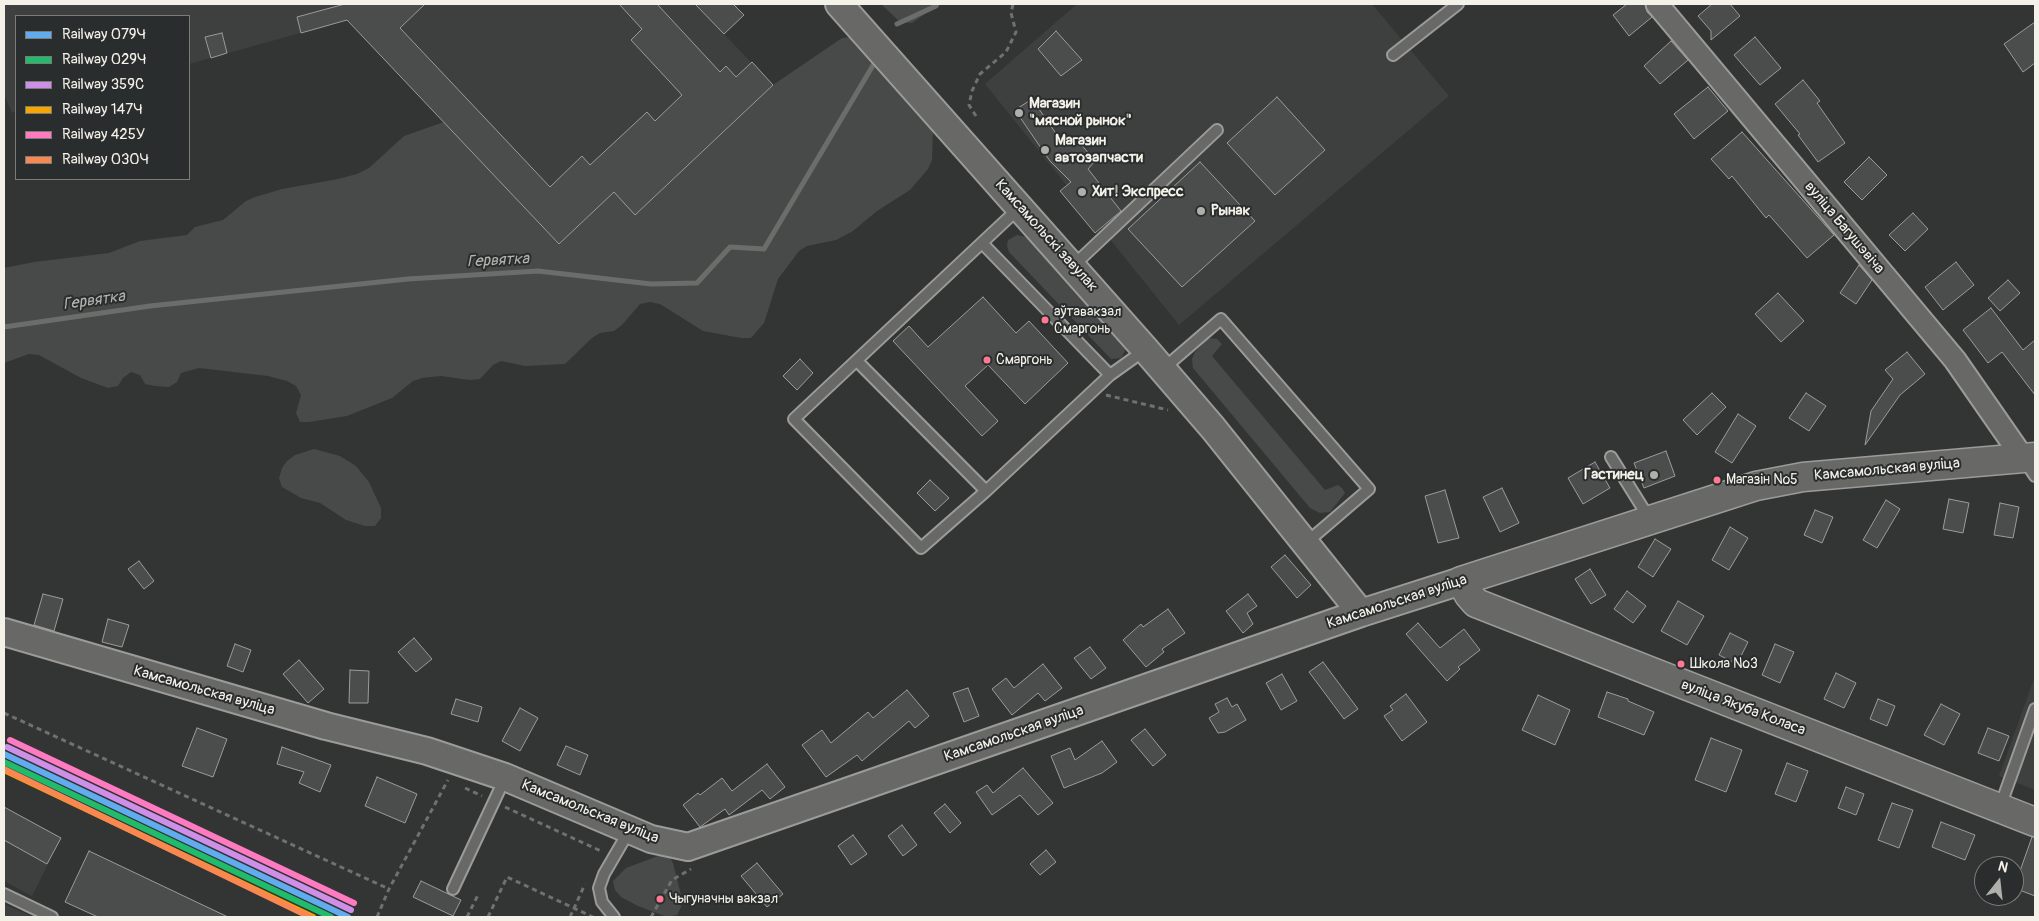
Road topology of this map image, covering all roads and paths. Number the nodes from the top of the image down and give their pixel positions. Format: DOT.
graph roads {
  1 [pos="838,4"];
  2 [pos="1013,4"];
  3 [pos="1458,4"];
  4 [pos="1657,4"];
  5 [pos="1393,55"];
  6 [pos="976,116"];
  7 [pos="1217,130"];
  8 [pos="1020,208"];
  9 [pos="983,244"];
  10 [pos="1073,266"];
  11 [pos="1145,349"];
  12 [pos="857,361"];
  13 [pos="1163,370"];
  14 [pos="1110,375"];
  15 [pos="1612,457"];
  16 [pos="2031,464"];
  17 [pos="986,491"];
  18 [pos="1649,519"];
  19 [pos="1306,544"];
  20 [pos="1461,581"];
  21 [pos="1361,613"];
  22 [pos="4,632"];
  23 [pos="2035,709"];
  24 [pos="4,713"];
  25 [pos="505,777"];
  26 [pos="455,783"];
  27 [pos="462,787"];
  28 [pos="493,802"];
  29 [pos="1999,808"];
  30 [pos="2035,822"];
  31 [pos="630,830"];
  32 [pos="597,858"];
  33 [pos="586,883"];
  34 [pos="453,889"];
  35 [pos="389,890"];
  36 [pos="4,894"];
  37 [pos="478,895"];
  38 [pos="574,908"];
  39 [pos="52,917"];
  40 [pos="377,917"];
  41 [pos="467,917"];
  42 [pos="488,917"];
  43 [pos="570,917"];
  44 [pos="593,917"];
  45 [pos="614,917"];
  1 -- 8 [label="street, Камсамольскі завулак"];
  2 -- 6 [label="path"];
  3 -- 5 [label="lane"];
  4 -- 16 [label="street, вуліца Багушэвіча"];
  7 -- 10 [label="lane"];
  8 -- 9 [label="lane"];
  8 -- 10 [label="street, Камсамольскі завулак"];
  9 -- 12 [label="lane"];
  9 -- 14 [label="lane"];
  10 -- 11 [label="street, Камсамольскі завулак"];
  11 -- 13 [label="street, Камсамольскі завулак"];
  11 -- 14 [label="lane"];
  12 -- 17 [label="lane"];
  12 -- 17 [label="lane"];
  13 -- 19 [label="street, Камсамольскі завулак"];
  13 -- 19 [label="lane"];
  14 -- 17 [label="lane"];
  15 -- 18 [label="lane"];
  16 -- 18 [label="main road, Камсамольская вуліца"];
  18 -- 20 [label="main road, Камсамольская вуліца"];
  19 -- 21 [label="street, Камсамольскі завулак"];
  20 -- 21 [label="street, Камсамольская вуліца"];
  20 -- 29 [label="main road, вуліца Якуба Коласа"];
  21 -- 31 [label="street, Камсамольская вуліца"];
  22 -- 25 [label="street, Камсамольская вуліца"];
  23 -- 29 [label="lane"];
  24 -- 35 [label="path"];
  25 -- 28 [label="lane"];
  25 -- 31 [label="street, Камсамольская вуліца"];
  26 -- 35 [label="path"];
  27 -- 28 [label="path"];
  28 -- 32 [label="path"];
  28 -- 34 [label="lane"];
  29 -- 30 [label="main road, вуліца Якуба Коласа"];
  31 -- 45 [label="lane"];
  33 -- 38 [label="path"];
  35 -- 40 [label="path"];
  36 -- 39 [label="lane"];
  37 -- 41 [label="path"];
  38 -- 42 [label="path"];
  38 -- 43 [label="path"];
  38 -- 44 [label="path"];
}
